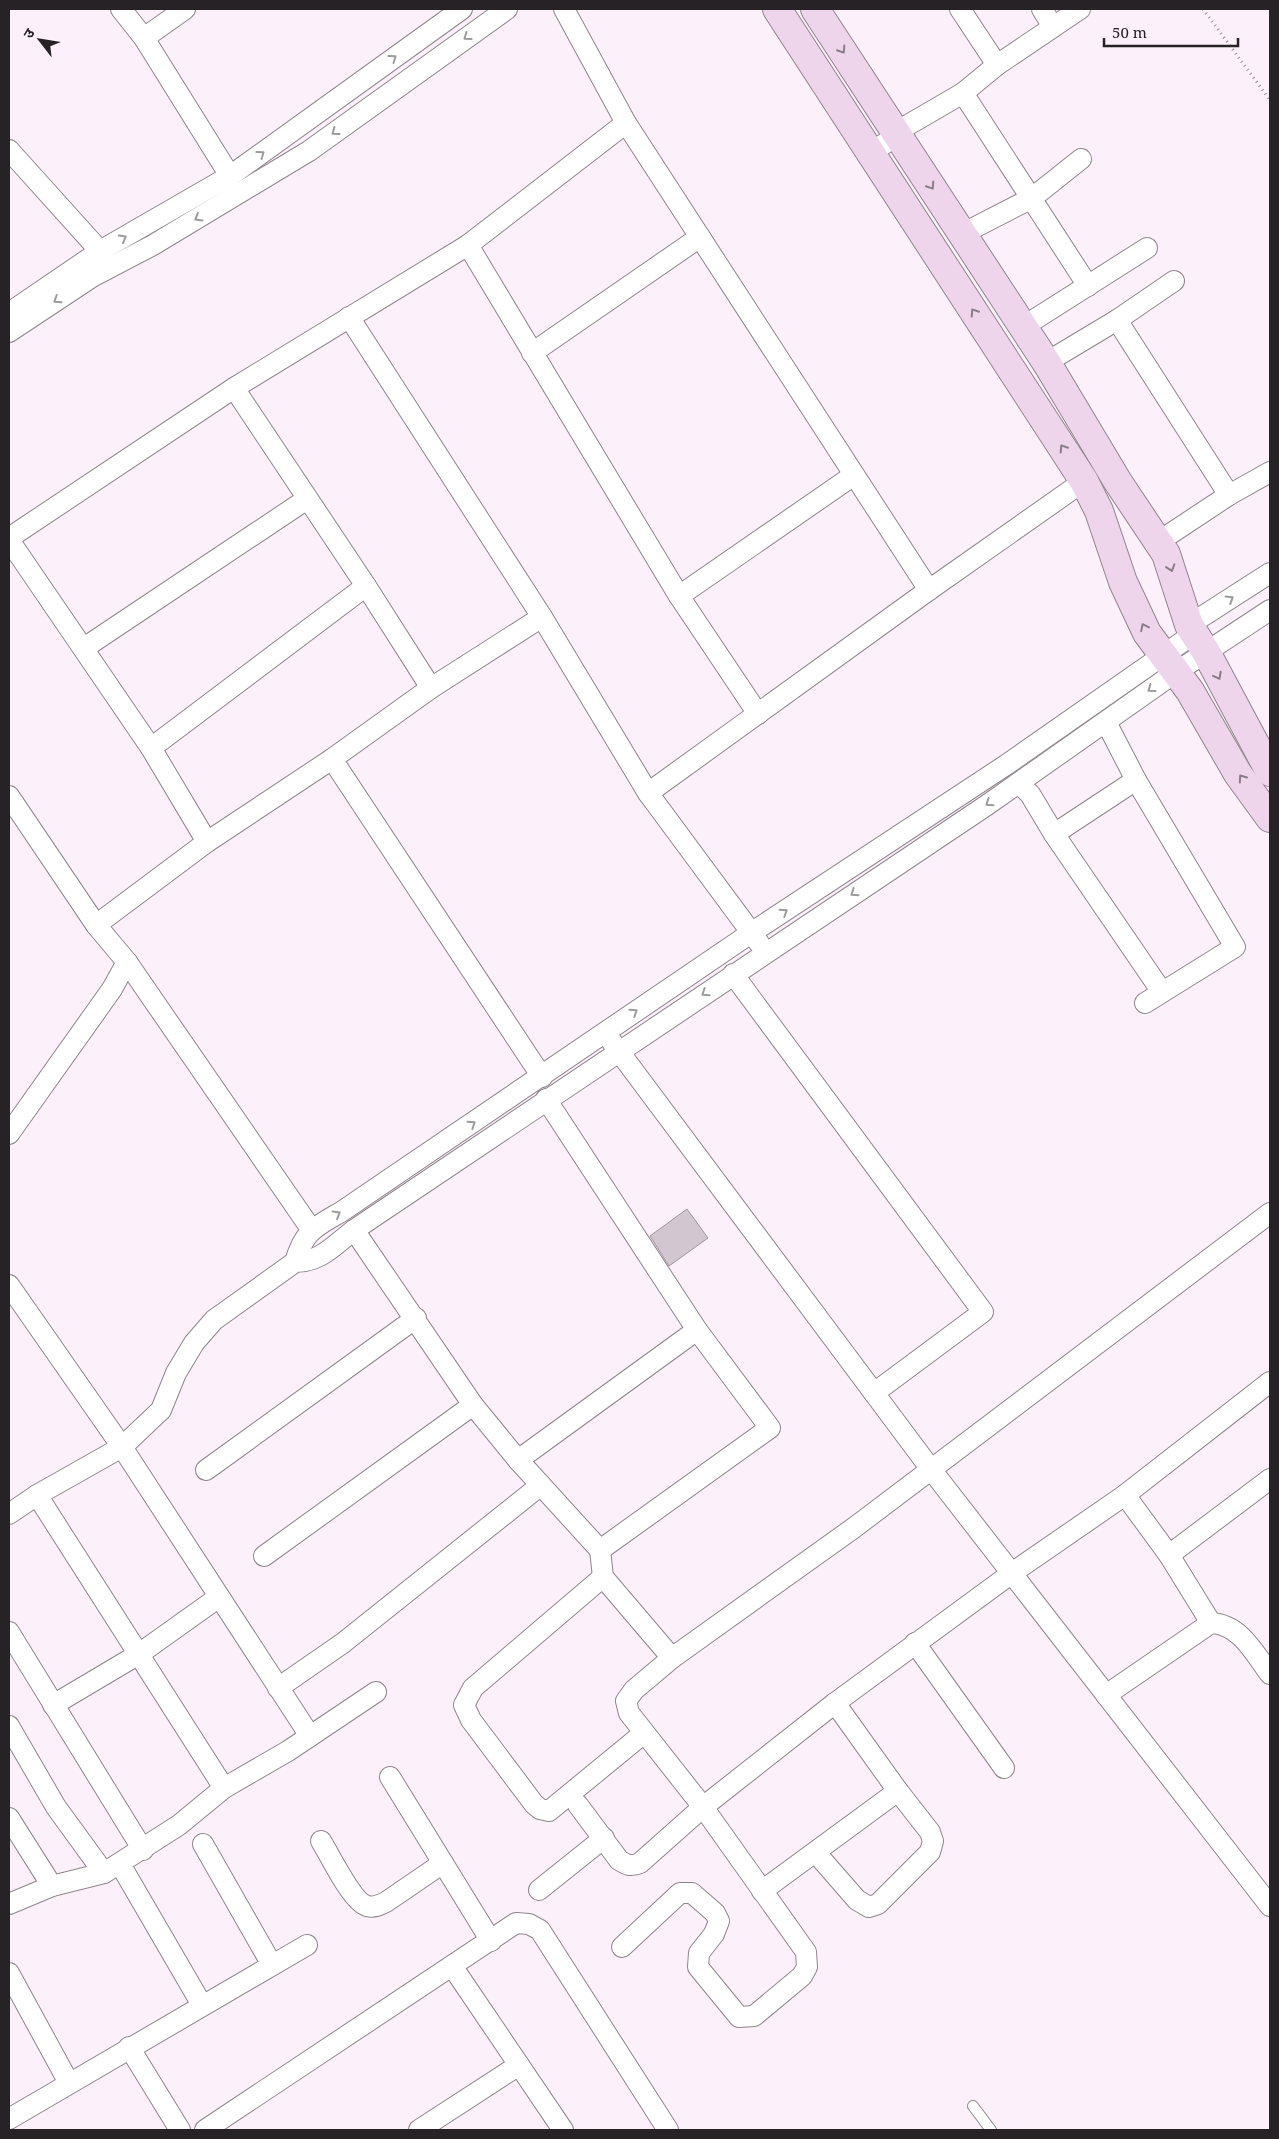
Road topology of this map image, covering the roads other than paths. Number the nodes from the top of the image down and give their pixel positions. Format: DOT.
graph roads {
  1 [pos="121,9"];
  2 [pos="185,9"];
  3 [pos="462,9"];
  4 [pos="507,9"];
  5 [pos="564,9"];
  6 [pos="777,9"];
  7 [pos="816,9"];
  8 [pos="960,9"];
  9 [pos="1042,9"];
  10 [pos="1080,9"];
  11 [pos="1053,27"];
  12 [pos="144,38"];
  13 [pos="997,66"];
  14 [pos="963,92"];
  15 [pos="626,123"];
  16 [pos="898,135"];
  17 [pos="9,150"];
  18 [pos="870,153"];
  19 [pos="1081,159"];
  20 [pos="230,176"];
  21 [pos="1032,198"];
  22 [pos="962,234"];
  23 [pos="700,238"];
  24 [pos="468,245"];
  25 [pos="1147,248"];
  26 [pos="100,251"];
  27 [pos="1174,281"];
  28 [pos="1088,286"];
  29 [pos="9,313"];
  30 [pos="350,317"];
  31 [pos="1117,320"];
  32 [pos="1021,325"];
  33 [pos="9,332"];
  34 [pos="532,353"];
  35 [pos="1048,365"];
  36 [pos="234,388"];
  37 [pos="1270,472"];
  38 [pos="854,475"];
  39 [pos="1084,481"];
  40 [pos="1230,495"];
  41 [pos="306,499"];
  42 [pos="9,539"];
  43 [pos="1158,542"];
  44 [pos="1270,573"];
  45 [pos="366,586"];
  46 [pos="929,590"];
  47 [pos="679,596"];
  48 [pos="1270,610"];
  49 [pos="542,617"];
  50 [pos="1196,637"];
  51 [pos="84,648"];
  52 [pos="1169,663"];
  53 [pos="431,688"];
  54 [pos="758,714"];
  55 [pos="1106,722"];
  56 [pos="151,748"];
  57 [pos="332,759"];
  58 [pos="1269,769"];
  59 [pos="1136,780"];
  60 [pos="1018,783"];
  61 [pos="648,793"];
  62 [pos="9,796"];
  63 [pos="15,818"];
  64 [pos="1270,818"];
  65 [pos="1054,834"];
  66 [pos="207,842"];
  67 [pos="96,925"];
  68 [pos="751,933"];
  69 [pos="765,952"];
  70 [pos="127,962"];
  71 [pos="733,974"];
  72 [pos="1162,992"];
  73 [pos="1144,1003"];
  74 [pos="605,1032"];
  75 [pos="618,1052"];
  76 [pos="542,1076"];
  77 [pos="546,1100"];
  78 [pos="9,1134"];
  79 [pos="1268,1219"];
  80 [pos="311,1230"];
  81 [pos="354,1230"];
  82 [pos="295,1262"];
  83 [pos="9,1285"];
  84 [pos="416,1318"];
  85 [pos="698,1330"];
  86 [pos="1270,1382"];
  87 [pos="874,1393"];
  88 [pos="473,1405"];
  89 [pos="122,1447"];
  90 [pos="518,1460"];
  91 [pos="930,1468"];
  92 [pos="206,1470"];
  93 [pos="1270,1479"];
  94 [pos="541,1485"];
  95 [pos="37,1495"];
  96 [pos="1124,1495"];
  97 [pos="9,1514"];
  98 [pos="600,1550"];
  99 [pos="1169,1555"];
  100 [pos="264,1556"];
  101 [pos="1012,1573"];
  102 [pos="604,1577"];
  103 [pos="219,1597"];
  104 [pos="1211,1623"];
  105 [pos="9,1632"];
  106 [pos="915,1643"];
  107 [pos="139,1654"];
  108 [pos="672,1658"];
  109 [pos="1270,1674"];
  110 [pos="278,1688"];
  111 [pos="376,1692"];
  112 [pos="1106,1695"];
  113 [pos="835,1703"];
  114 [pos="53,1705"];
  115 [pos="9,1726"];
  116 [pos="644,1733"];
  117 [pos="310,1736"];
  118 [pos="1004,1768"];
  119 [pos="390,1777"];
  120 [pos="224,1788"];
  121 [pos="898,1790"];
  122 [pos="578,1805"];
  123 [pos="703,1807"];
  124 [pos="9,1818"];
  125 [pos="604,1838"];
  126 [pos="321,1841"];
  127 [pos="203,1844"];
  128 [pos="143,1850"];
  129 [pos="816,1853"];
  130 [pos="443,1863"];
  131 [pos="112,1868"];
  132 [pos="52,1886"];
  133 [pos="539,1890"];
  134 [pos="762,1891"];
  135 [pos="9,1904"];
  136 [pos="1270,1906"];
  137 [pos="491,1941"];
  138 [pos="307,1945"];
  139 [pos="622,1947"];
  140 [pos="272,1966"];
  141 [pos="452,1966"];
  142 [pos="9,1973"];
  143 [pos="202,2005"];
  144 [pos="129,2047"];
  145 [pos="519,2064"];
  146 [pos="69,2083"];
  147 [pos="972,2106"];
  148 [pos="9,2119"];
  149 [pos="180,2130"];
  150 [pos="205,2130"];
  151 [pos="419,2130"];
  152 [pos="564,2130"];
  153 [pos="668,2130"];
  154 [pos="991,2130"];
  1 -- 12 [label="street"];
  2 -- 12 [label="street"];
  20 -- 3 [label="street, one-way"];
  4 -- 33 [label="street, one-way"];
  5 -- 15 [label="street"];
  6 -- 18 [label="street"];
  7 -- 16 [label="street, one-way"];
  8 -- 13 [label="street"];
  9 -- 11 [label="street"];
  10 -- 11 [label="street"];
  11 -- 13 [label="street"];
  12 -- 20 [label="street"];
  13 -- 14 [label="street"];
  14 -- 16 [label="street"];
  14 -- 21 [label="street"];
  15 -- 23 [label="street"];
  15 -- 24 [label="street"];
  16 -- 18 [label="street"];
  16 -- 22 [label="street, one-way"];
  17 -- 26 [label="street"];
  39 -- 18 [label="street, one-way"];
  19 -- 21 [label="street"];
  26 -- 20 [label="street, one-way"];
  21 -- 22 [label="street"];
  21 -- 28 [label="street"];
  22 -- 32 [label="street"];
  23 -- 34 [label="street"];
  23 -- 38 [label="street"];
  24 -- 30 [label="street"];
  24 -- 34 [label="street"];
  25 -- 28 [label="street"];
  26 -- 29 [label="street"];
  27 -- 31 [label="street"];
  28 -- 32 [label="street"];
  30 -- 36 [label="street"];
  30 -- 49 [label="street"];
  31 -- 35 [label="street"];
  31 -- 40 [label="street"];
  32 -- 35 [label="street"];
  34 -- 47 [label="street"];
  35 -- 43 [label="street"];
  36 -- 41 [label="street"];
  36 -- 42 [label="street"];
  37 -- 40 [label="street"];
  38 -- 46 [label="street"];
  38 -- 47 [label="street"];
  39 -- 46 [label="street"];
  52 -- 39 [label="street, one-way"];
  40 -- 43 [label="street"];
  41 -- 45 [label="street"];
  41 -- 51 [label="street"];
  42 -- 51 [label="street"];
  43 -- 50 [label="street, one-way"];
  50 -- 44 [label="street, one-way"];
  45 -- 53 [label="street"];
  45 -- 56 [label="street"];
  46 -- 54 [label="street"];
  47 -- 54 [label="street"];
  48 -- 50 [label="street"];
  49 -- 53 [label="street"];
  49 -- 61 [label="street"];
  50 -- 52 [label="street"];
  50 -- 58 [label="street, one-way"];
  51 -- 56 [label="street"];
  52 -- 55 [label="street, one-way"];
  64 -- 52 [label="street, one-way"];
  68 -- 52 [label="street, one-way"];
  53 -- 57 [label="street"];
  54 -- 61 [label="street"];
  55 -- 59 [label="street"];
  55 -- 60 [label="street"];
  56 -- 66 [label="street"];
  57 -- 66 [label="street"];
  57 -- 76 [label="street"];
  59 -- 65 [label="street"];
  59 -- 72 [label="street"];
  60 -- 65 [label="street"];
  60 -- 69 [label="street, one-way"];
  61 -- 68 [label="street"];
  62 -- 63 [label="street"];
  63 -- 67 [label="street"];
  65 -- 72 [label="street"];
  66 -- 67 [label="street"];
  67 -- 70 [label="street"];
  68 -- 69 [label="street"];
  74 -- 68 [label="street, one-way"];
  69 -- 71 [label="street"];
  70 -- 78 [label="street"];
  70 -- 80 [label="street"];
  71 -- 75 [label="street, one-way"];
  71 -- 87 [label="street"];
  72 -- 73 [label="street"];
  74 -- 75 [label="street"];
  74 -- 76 [label="street"];
  75 -- 77 [label="street"];
  75 -- 87 [label="street"];
  80 -- 76 [label="street, one-way"];
  77 -- 81 [label="street"];
  77 -- 85 [label="street"];
  79 -- 91 [label="street"];
  80 -- 82 [label="street"];
  81 -- 82 [label="street"];
  81 -- 84 [label="street"];
  82 -- 89 [label="street"];
  83 -- 89 [label="street"];
  84 -- 88 [label="street"];
  84 -- 92 [label="street"];
  85 -- 90 [label="street"];
  85 -- 98 [label="street"];
  86 -- 96 [label="street"];
  87 -- 91 [label="street"];
  88 -- 90 [label="street"];
  88 -- 100 [label="street"];
  89 -- 95 [label="street"];
  89 -- 103 [label="street"];
  90 -- 94 [label="street"];
  91 -- 101 [label="street"];
  91 -- 108 [label="street"];
  93 -- 99 [label="street"];
  94 -- 98 [label="street"];
  94 -- 110 [label="street"];
  95 -- 97 [label="street"];
  95 -- 107 [label="street"];
  96 -- 99 [label="street"];
  96 -- 101 [label="street"];
  98 -- 102 [label="street"];
  99 -- 104 [label="street"];
  101 -- 106 [label="street"];
  101 -- 112 [label="street"];
  102 -- 108 [label="street"];
  102 -- 116 [label="street"];
  103 -- 107 [label="street"];
  103 -- 110 [label="street"];
  104 -- 109 [label="street"];
  104 -- 112 [label="street"];
  105 -- 114 [label="street"];
  106 -- 113 [label="street"];
  106 -- 118 [label="street"];
  107 -- 114 [label="street"];
  107 -- 120 [label="street"];
  108 -- 116 [label="street"];
  110 -- 117 [label="street"];
  111 -- 117 [label="street"];
  112 -- 136 [label="street"];
  113 -- 121 [label="street"];
  113 -- 123 [label="street"];
  114 -- 128 [label="street"];
  115 -- 131 [label="street"];
  116 -- 123 [label="street"];
  117 -- 120 [label="street"];
  119 -- 130 [label="street"];
  120 -- 128 [label="street"];
  121 -- 129 [label="street"];
  121 -- 129 [label="street"];
  122 -- 125 [label="street"];
  123 -- 125 [label="street"];
  123 -- 134 [label="street"];
  124 -- 132 [label="street"];
  125 -- 133 [label="street"];
  126 -- 130 [label="street"];
  127 -- 140 [label="street"];
  128 -- 131 [label="street"];
  129 -- 134 [label="street"];
  130 -- 137 [label="street"];
  131 -- 132 [label="street"];
  131 -- 143 [label="street"];
  132 -- 135 [label="street"];
  134 -- 139 [label="street"];
  137 -- 141 [label="street"];
  137 -- 153 [label="street"];
  138 -- 140 [label="street"];
  140 -- 143 [label="street"];
  141 -- 145 [label="street"];
  141 -- 150 [label="street"];
  142 -- 146 [label="street"];
  143 -- 144 [label="street"];
  144 -- 146 [label="street"];
  144 -- 149 [label="street"];
  145 -- 151 [label="street"];
  145 -- 152 [label="street"];
  146 -- 148 [label="street"];
  147 -- 154 [label="lane"];
}
